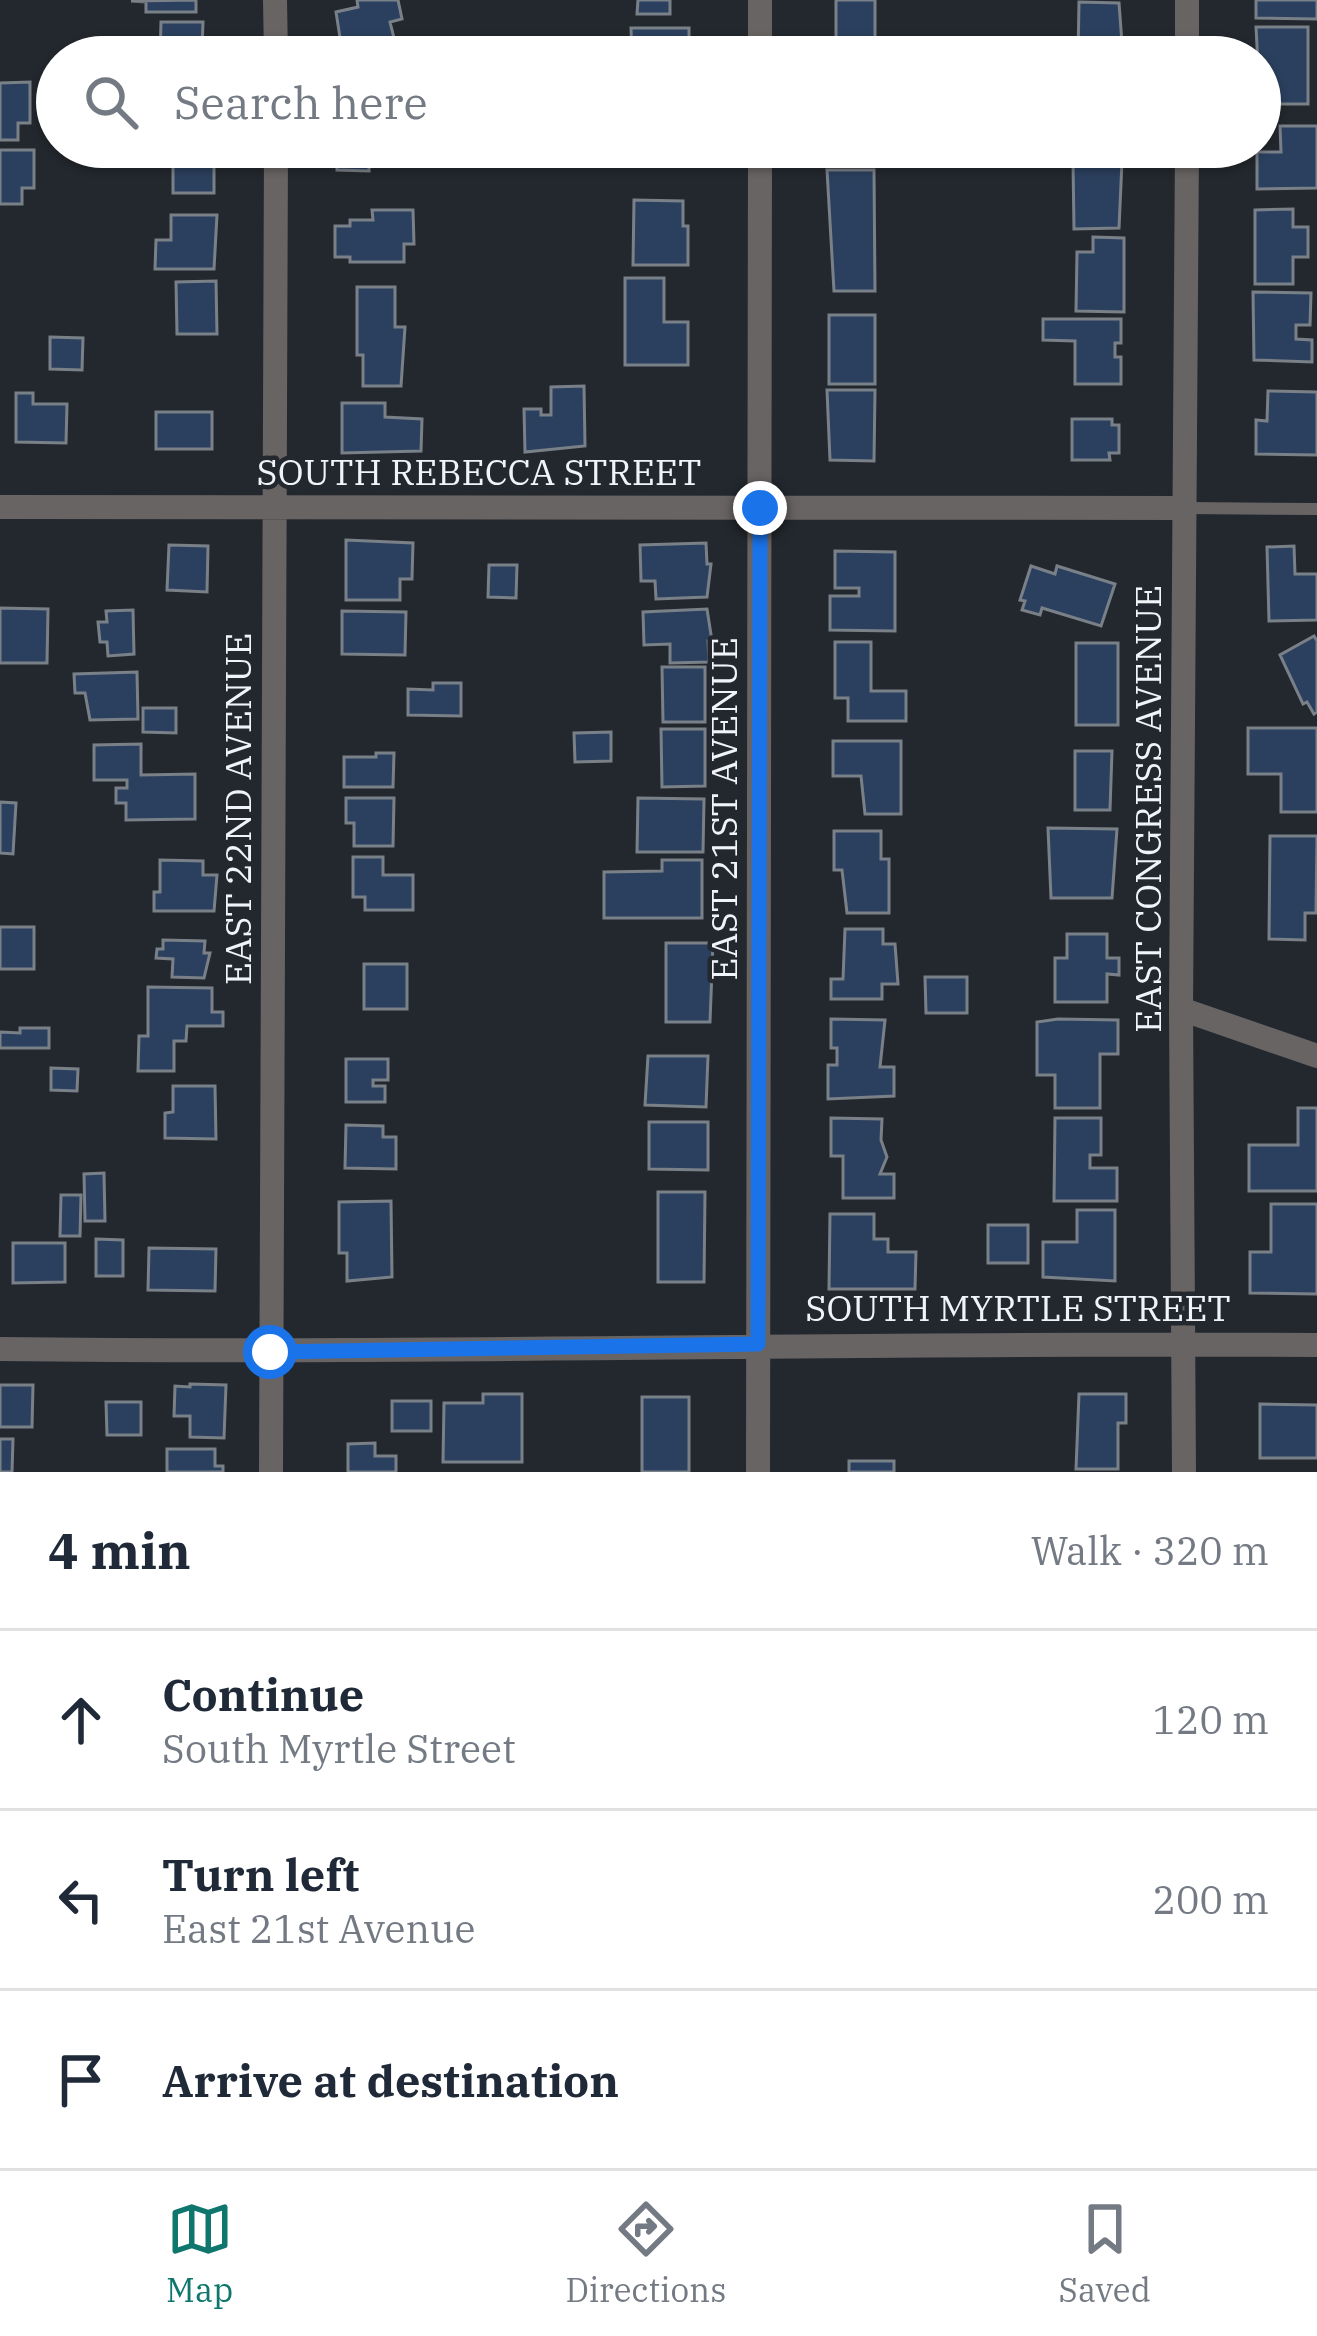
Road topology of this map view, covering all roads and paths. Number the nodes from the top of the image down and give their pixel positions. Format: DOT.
graph roads {
  1 [pos="275,0"];
  2 [pos="760,0"];
  3 [pos="1187,0"];
  4 [pos="275,36"];
  5 [pos="760,36"];
  6 [pos="1187,36"];
  7 [pos="276,168"];
  8 [pos="760,168"];
  9 [pos="1187,168"];
  10 [pos="0,506"];
  11 [pos="276,508"];
  12 [pos="760,508"];
  13 [pos="1186,508"];
  14 [pos="1317,509"];
  15 [pos="1181,1009"];
  16 [pos="1317,1056"];
  17 [pos="758,1344"];
  18 [pos="1184,1344"];
  19 [pos="1317,1345"];
  20 [pos="0,1349"];
  21 [pos="270,1352"];
  22 [pos="271,1472"];
  23 [pos="758,1472"];
  24 [pos="1184,1472"];
  1 -- 4 [label="street"];
  2 -- 5 [label="street"];
  3 -- 6 [label="street"];
  7 -- 11 [label="street, EAST 22ND AVENUE"];
  8 -- 12 [label="street, EAST 21ST AVENUE"];
  9 -- 13 [label="street, EAST CONGRESS AVENUE"];
  10 -- 11 [label="street, SOUTH REBECCA STREET"];
  11 -- 12 [label="street, SOUTH REBECCA STREET"];
  11 -- 21 [label="street, EAST 22ND AVENUE"];
  12 -- 13 [label="street, SOUTH REBECCA STREET"];
  12 -- 17 [label="street, EAST 21ST AVENUE"];
  13 -- 14 [label="lane, SOUTH REBECCA STREET"];
  13 -- 15 [label="street, EAST CONGRESS AVENUE"];
  15 -- 16 [label="street"];
  15 -- 18 [label="street, EAST CONGRESS AVENUE"];
  17 -- 18 [label="street, SOUTH MYRTLE STREET"];
  17 -- 21 [label="street, SOUTH MYRTLE STREET"];
  17 -- 23 [label="street, EAST 21ST AVENUE"];
  18 -- 19 [label="street, SOUTH MYRTLE STREET"];
  18 -- 24 [label="street, EAST CONGRESS AVENUE"];
  20 -- 21 [label="street, SOUTH MYRTLE STREET"];
  21 -- 22 [label="street, EAST 22ND AVENUE"];
}
